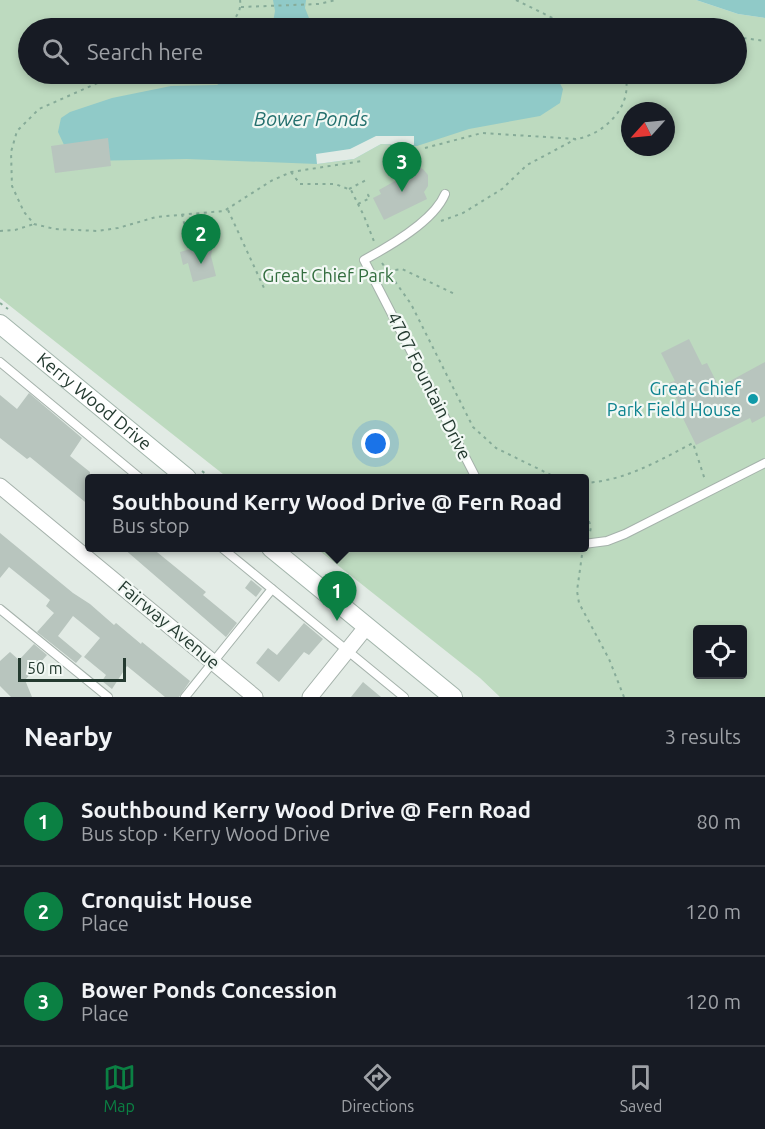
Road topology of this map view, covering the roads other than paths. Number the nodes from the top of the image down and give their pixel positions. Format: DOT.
graph roads {
  1 [pos="445,194"];
  2 [pos="0,324"];
  3 [pos="0,362"];
  4 [pos="765,463"];
  5 [pos="135,474"];
  6 [pos="182,474"];
  7 [pos="474,474"];
  8 [pos="0,486"];
  9 [pos="589,544"];
  10 [pos="227,552"];
  11 [pos="276,552"];
  12 [pos="272,589"];
  13 [pos="0,609"];
  14 [pos="367,627"];
  15 [pos="347,651"];
  16 [pos="213,662"];
  17 [pos="108,697"];
  18 [pos="185,697"];
  19 [pos="255,697"];
  20 [pos="310,697"];
  21 [pos="404,697"];
  22 [pos="453,697"];
  1 -- 7 [label="lane, 4707 Fountain Drive"];
  2 -- 6 [label="street, Kerry Wood Drive"];
  3 -- 5 [label="lane"];
  4 -- 9 [label="lane"];
  8 -- 16 [label="street, Fairway Avenue"];
  10 -- 12 [label="lane"];
  11 -- 14 [label="street"];
  12 -- 15 [label="lane"];
  12 -- 16 [label="lane"];
  13 -- 17 [label="lane"];
  14 -- 15 [label="street"];
  14 -- 22 [label="street"];
  15 -- 20 [label="street"];
  15 -- 21 [label="lane"];
  16 -- 18 [label="lane"];
  16 -- 19 [label="street, Fairway Avenue"];
}
